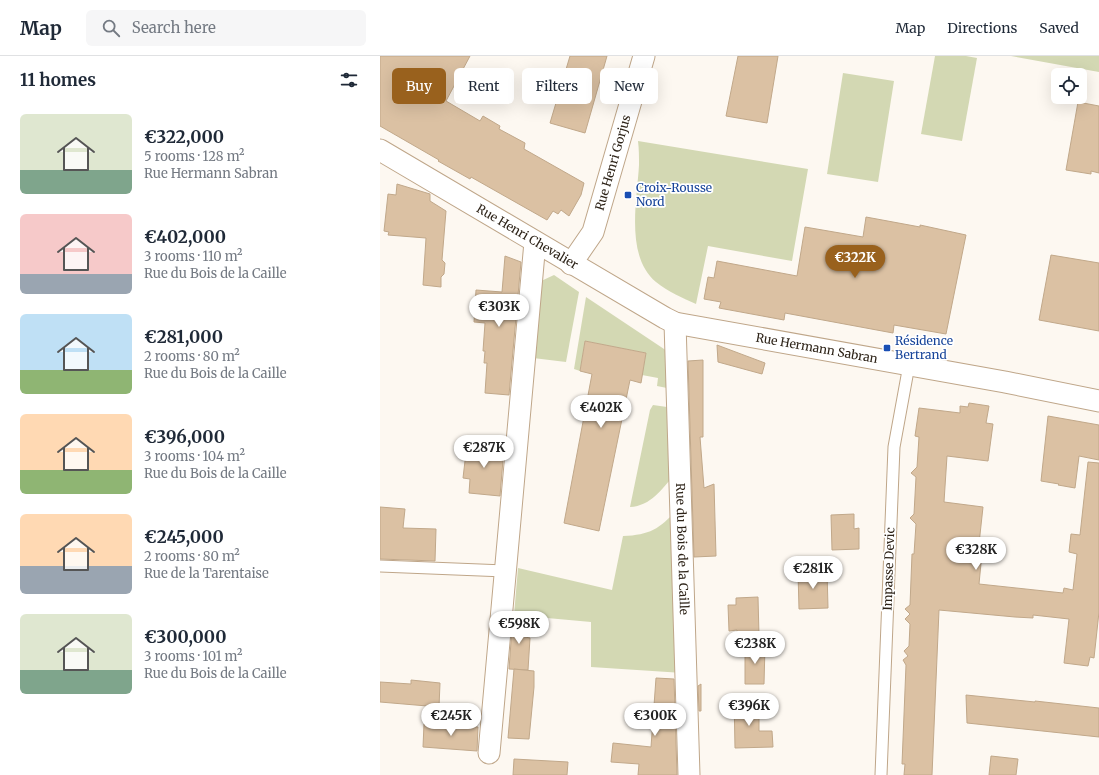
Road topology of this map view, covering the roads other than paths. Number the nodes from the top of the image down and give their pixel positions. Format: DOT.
graph roads {
  1 [pos="644,56"];
  2 [pos="380,150"];
  3 [pos="534,242"];
  4 [pos="571,264"];
  5 [pos="675,322"];
  6 [pos="909,365"];
  7 [pos="1099,401"];
  8 [pos="380,566"];
  9 [pos="505,571"];
  10 [pos="489,753"];
  11 [pos="689,775"];
  12 [pos="881,775"];
  1 -- 4 [label="street, Rue Henri Gorjus"];
  2 -- 3 [label="street, Rue Henri Chevalier"];
  3 -- 4 [label="street, Rue Henri Chevalier"];
  3 -- 9 [label="street"];
  4 -- 5 [label="street, Rue Henri Chevalier"];
  5 -- 6 [label="street, Rue Hermann Sabran"];
  5 -- 11 [label="street, Rue du Bois de la Caille"];
  6 -- 7 [label="street, Rue Hermann Sabran"];
  6 -- 12 [label="lane, Impasse Devic"];
  8 -- 9 [label="lane"];
  9 -- 10 [label="street"];
}
